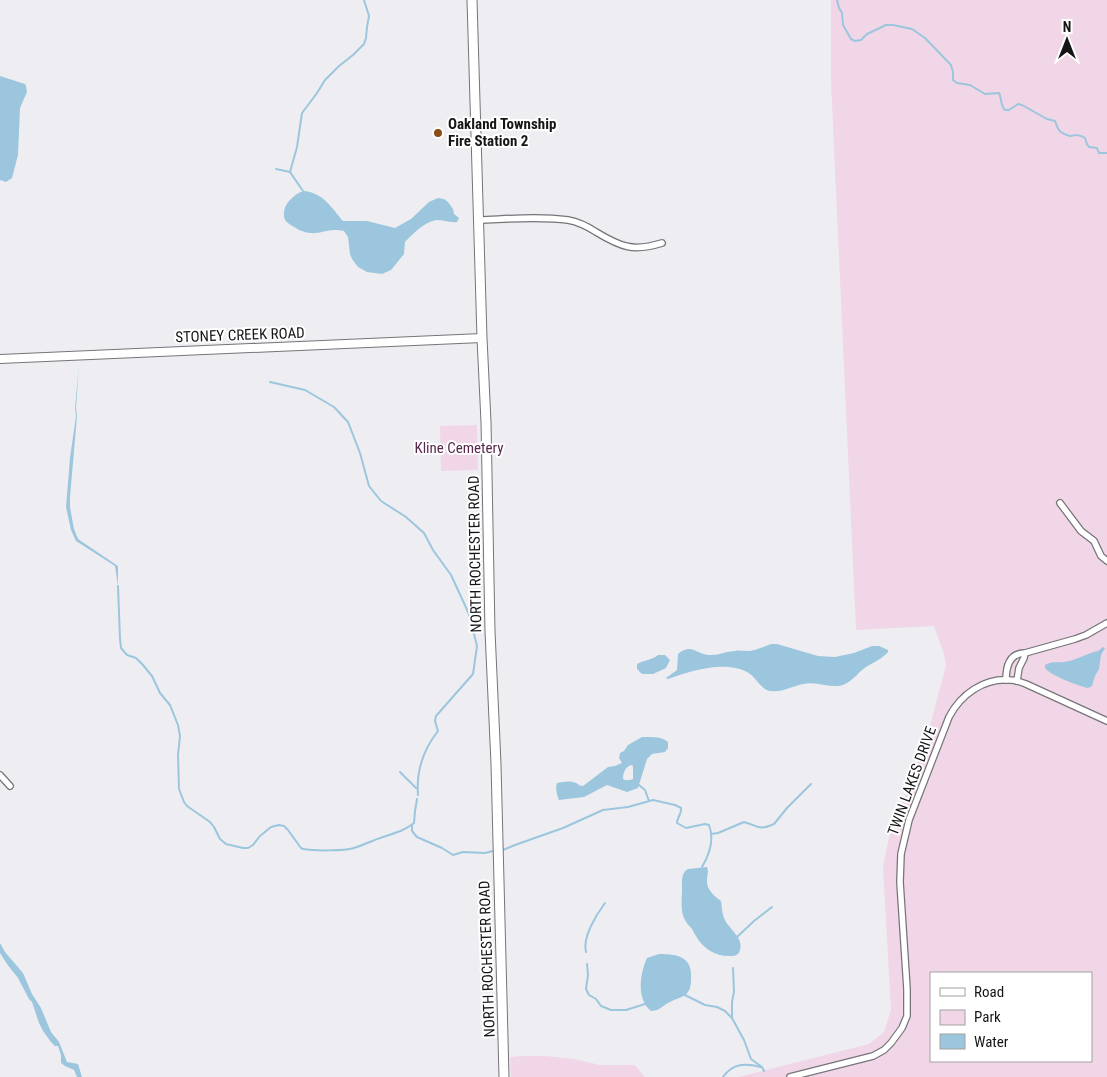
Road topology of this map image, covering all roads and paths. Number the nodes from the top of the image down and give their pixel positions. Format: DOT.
graph roads {
  1 [pos="472,0"];
  2 [pos="479,220"];
  3 [pos="662,242"];
  4 [pos="482,338"];
  5 [pos="0,359"];
  6 [pos="1060,503"];
  7 [pos="1107,561"];
  8 [pos="1107,623"];
  9 [pos="1025,652"];
  10 [pos="1006,680"];
  11 [pos="1017,681"];
  12 [pos="1107,721"];
  13 [pos="0,775"];
  14 [pos="10,786"];
  15 [pos="504,1077"];
  16 [pos="790,1077"];
  1 -- 2 [label="main road, NORTH ROCHESTER ROAD"];
  2 -- 3 [label="street"];
  2 -- 4 [label="main road, NORTH ROCHESTER ROAD"];
  4 -- 5 [label="street, STONEY CREEK ROAD"];
  4 -- 15 [label="main road, NORTH ROCHESTER ROAD"];
  6 -- 7 [label="street"];
  8 -- 9 [label="street"];
  9 -- 10 [label="street"];
  9 -- 11 [label="street"];
  10 -- 11 [label="street, TWIN LAKES DRIVE"];
  10 -- 16 [label="street, TWIN LAKES DRIVE"];
  11 -- 12 [label="street, TWIN LAKES DRIVE"];
  13 -- 14 [label="street"];
}
